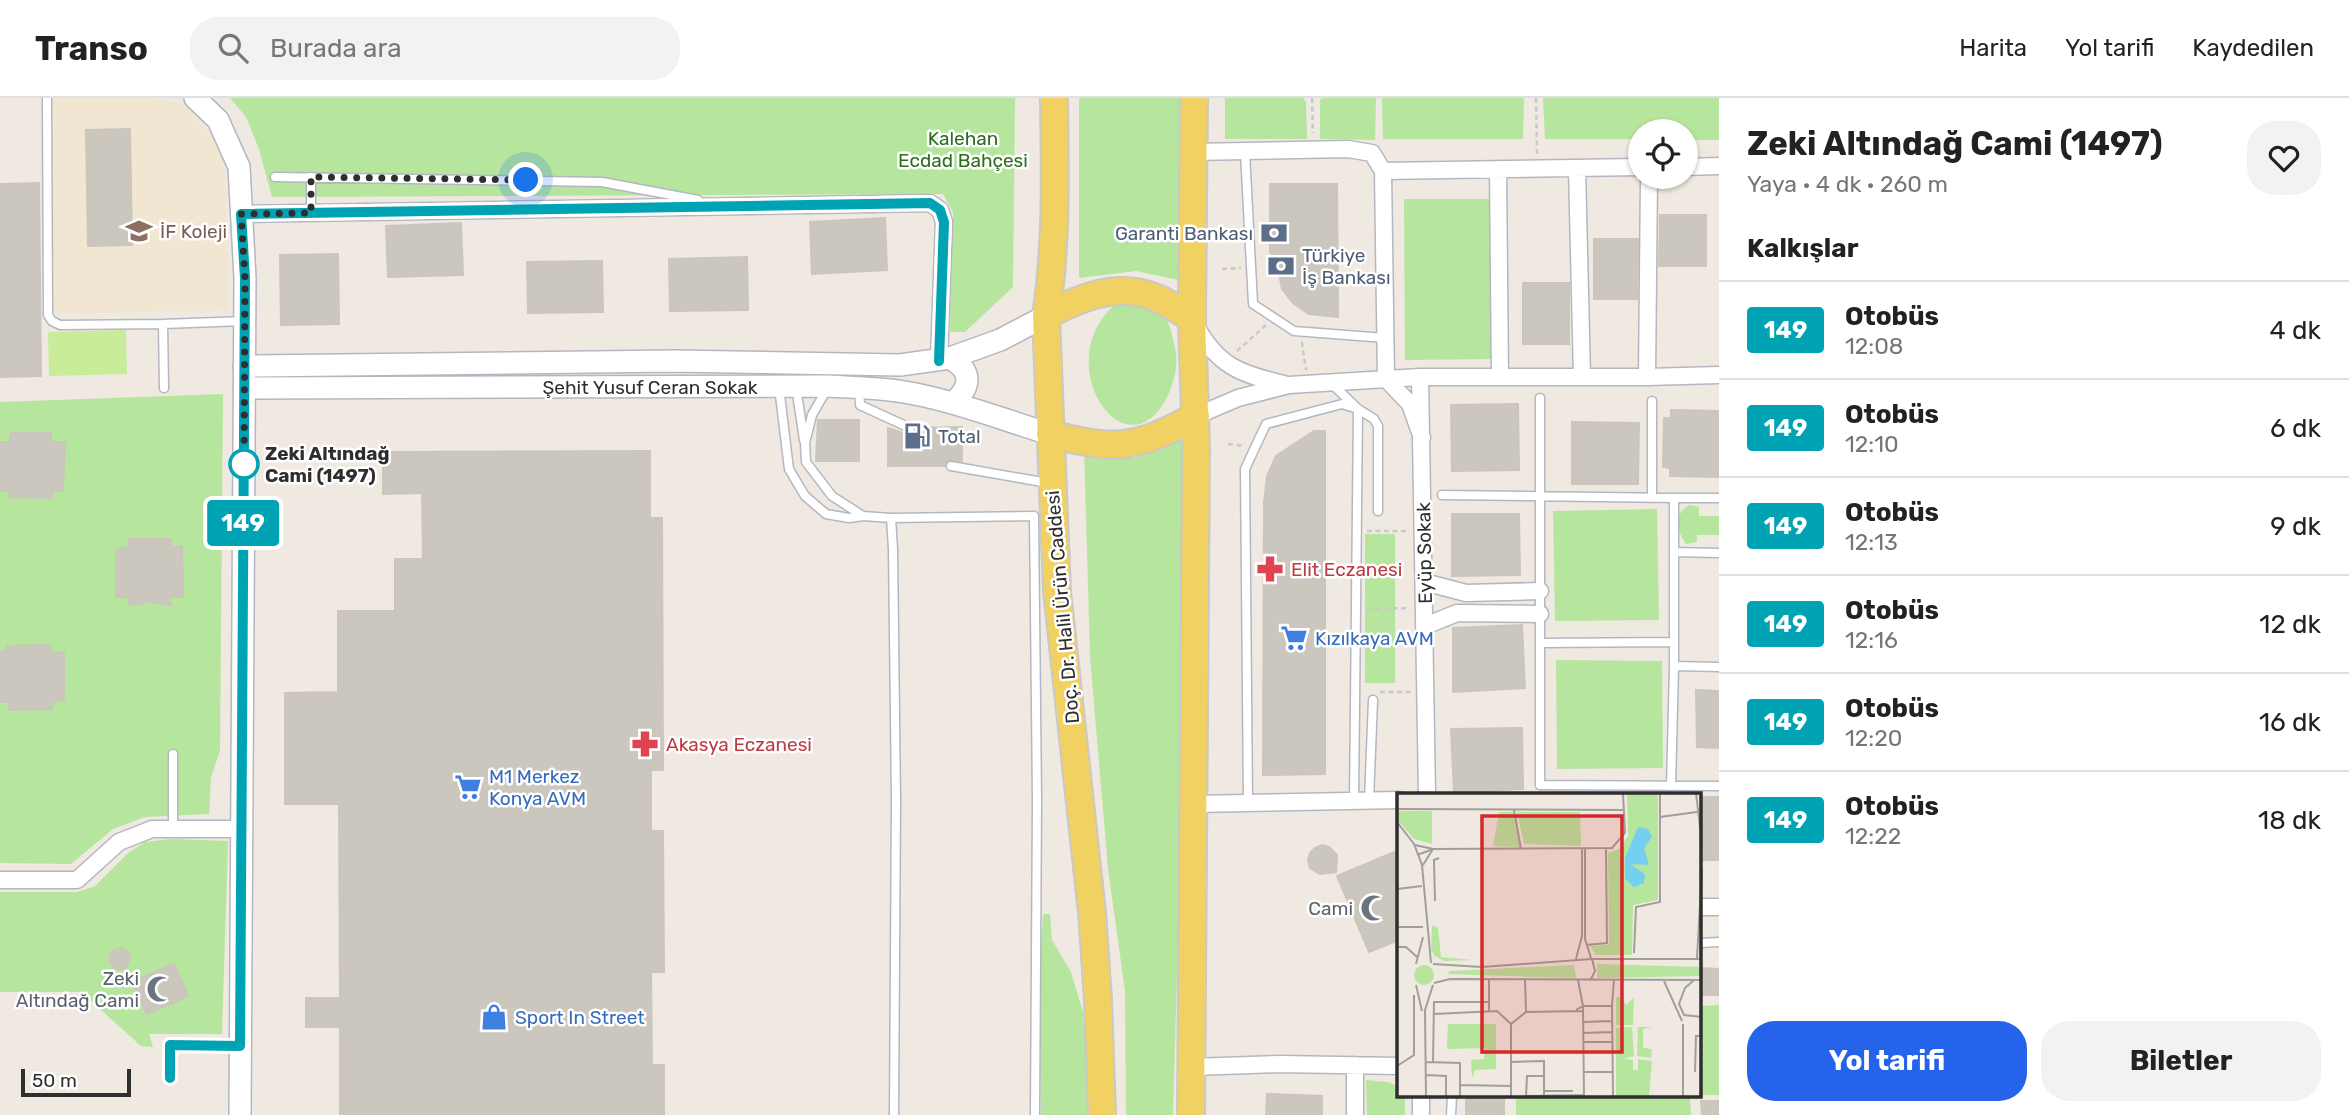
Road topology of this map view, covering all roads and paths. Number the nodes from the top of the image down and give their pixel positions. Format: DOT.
graph roads {
  1 [pos="47,98"];
  2 [pos="195,98"];
  3 [pos="1054,98"];
  4 [pos="1194,98"];
  5 [pos="1312,98"];
  6 [pos="1536,98"];
  7 [pos="1313,144"];
  8 [pos="1194,152"];
  9 [pos="1245,152"];
  10 [pos="1719,166"];
  11 [pos="1628,167"];
  12 [pos="1698,167"];
  13 [pos="1577,168"];
  14 [pos="1537,169"];
  15 [pos="1498,170"];
  16 [pos="1383,171"];
  17 [pos="275,177"];
  18 [pos="311,177"];
  19 [pos="1649,189"];
  20 [pos="723,205"];
  21 [pos="311,213"];
  22 [pos="241,214"];
  23 [pos="1251,268"];
  24 [pos="1222,269"];
  25 [pos="1046,316"];
  26 [pos="1275,318"];
  27 [pos="1192,319"];
  28 [pos="245,321"];
  29 [pos="163,324"];
  30 [pos="1301,332"];
  31 [pos="1385,338"];
  32 [pos="945,360"];
  33 [pos="1223,362"];
  34 [pos="244,366"];
  35 [pos="1719,375"];
  36 [pos="1420,377"];
  37 [pos="1500,377"];
  38 [pos="1582,377"];
  39 [pos="1647,377"];
  40 [pos="1385,379"];
  41 [pos="1331,382"];
  42 [pos="1308,384"];
  43 [pos="1289,385"];
  44 [pos="787,386"];
  45 [pos="828,386"];
  46 [pos="164,388"];
  47 [pos="244,388"];
  48 [pos="859,388"];
  49 [pos="1539,398"];
  50 [pos="1652,401"];
  51 [pos="953,403"];
  52 [pos="1359,409"];
  53 [pos="1196,416"];
  54 [pos="911,428"];
  55 [pos="1050,434"];
  56 [pos="1422,438"];
  57 [pos="805,443"];
  58 [pos="1228,444"];
  59 [pos="1255,446"];
  60 [pos="951,466"];
  61 [pos="1051,483"];
  62 [pos="1442,495"];
  63 [pos="1539,497"];
  64 [pos="1652,498"];
  65 [pos="1674,498"];
  66 [pos="1719,498"];
  67 [pos="1378,511"];
  68 [pos="863,516"];
  69 [pos="891,518"];
  70 [pos="1357,531"];
  71 [pos="1423,531"];
  72 [pos="1674,552"];
  73 [pos="1719,552"];
  74 [pos="1424,582"];
  75 [pos="1539,592"];
  76 [pos="1425,608"];
  77 [pos="1356,609"];
  78 [pos="1539,614"];
  79 [pos="1425,625"];
  80 [pos="1674,642"];
  81 [pos="1539,643"];
  82 [pos="1674,666"];
  83 [pos="1719,667"];
  84 [pos="1426,691"];
  85 [pos="1355,693"];
  86 [pos="1373,699"];
  87 [pos="173,754"];
  88 [pos="1671,786"];
  89 [pos="1719,786"];
  90 [pos="1540,790"];
  91 [pos="1427,793"];
  92 [pos="1397,800"];
  93 [pos="1362,802"];
  94 [pos="1248,803"];
  95 [pos="1194,804"];
  96 [pos="173,829"];
  97 [pos="241,829"];
  98 [pos="0,880"];
  99 [pos="240,1046"];
  100 [pos="1355,1065"];
  101 [pos="1397,1066"];
  102 [pos="1192,1067"];
  103 [pos="170,1078"];
  104 [pos="240,1115"];
  105 [pos="894,1115"];
  106 [pos="1035,1115"];
  107 [pos="1102,1115"];
  108 [pos="1191,1115"];
  109 [pos="1355,1115"];
  1 -- 29 [label="lane"];
  2 -- 22 [label="street"];
  3 -- 25 [label="main road, Doç. Dr. Halil Ürün Caddesi"];
  4 -- 8 [label="main road"];
  5 -- 7 [label="path"];
  6 -- 14 [label="path"];
  8 -- 9 [label="street"];
  8 -- 27 [label="main road"];
  9 -- 16 [label="street"];
  9 -- 23 [label="lane"];
  10 -- 12 [label="street"];
  11 -- 13 [label="street"];
  13 -- 14 [label="street"];
  13 -- 38 [label="street"];
  14 -- 15 [label="street"];
  15 -- 16 [label="street"];
  15 -- 37 [label="street"];
  16 -- 31 [label="street"];
  17 -- 18 [label="lane"];
  18 -- 20 [label="lane"];
  18 -- 21 [label="lane"];
  19 -- 39 [label="street"];
  20 -- 21 [label="street"];
  20 -- 32 [label="street"];
  21 -- 22 [label="street"];
  22 -- 28 [label="street"];
  23 -- 24 [label="path"];
  23 -- 26 [label="lane"];
  25 -- 27 [label="main road"];
  25 -- 32 [label="street, Şehit Yusuf Ceran Sokak"];
  25 -- 55 [label="main road, Doç. Dr. Halil Ürün Caddesi"];
  26 -- 30 [label="lane"];
  26 -- 33 [label="path"];
  27 -- 33 [label="street"];
  27 -- 53 [label="main road"];
  28 -- 29 [label="lane"];
  28 -- 34 [label="street"];
  29 -- 46 [label="lane"];
  30 -- 31 [label="lane"];
  30 -- 42 [label="path"];
  31 -- 40 [label="street"];
  32 -- 34 [label="street, Şehit Yusuf Ceran Sokak"];
  32 -- 51 [label="street"];
  33 -- 43 [label="street"];
  34 -- 47 [label="street"];
  35 -- 39 [label="street"];
  36 -- 37 [label="street"];
  36 -- 40 [label="street"];
  36 -- 56 [label="street, Eyüp Sokak"];
  37 -- 38 [label="street"];
  38 -- 39 [label="street"];
  40 -- 41 [label="street"];
  40 -- 56 [label="street"];
  41 -- 42 [label="street"];
  41 -- 52 [label="lane"];
  42 -- 43 [label="street"];
  43 -- 53 [label="street"];
  44 -- 45 [label="street, Şehit Yusuf Ceran Sokak"];
  44 -- 47 [label="street, Şehit Yusuf Ceran Sokak"];
  44 -- 57 [label="lane"];
  44 -- 68 [label="lane"];
  45 -- 48 [label="street, Şehit Yusuf Ceran Sokak"];
  45 -- 57 [label="lane"];
  47 -- 97 [label="street"];
  48 -- 51 [label="street, Şehit Yusuf Ceran Sokak"];
  48 -- 54 [label="lane"];
  49 -- 63 [label="lane"];
  50 -- 64 [label="lane"];
  51 -- 55 [label="street, Şehit Yusuf Ceran Sokak"];
  52 -- 59 [label="lane"];
  52 -- 67 [label="lane"];
  52 -- 70 [label="lane"];
  53 -- 55 [label="main road"];
  53 -- 95 [label="main road"];
  55 -- 61 [label="main road, Doç. Dr. Halil Ürün Caddesi"];
  56 -- 71 [label="street, Eyüp Sokak"];
  57 -- 68 [label="lane"];
  58 -- 59 [label="path"];
  59 -- 94 [label="lane"];
  60 -- 61 [label="lane"];
  61 -- 107 [label="main road, Doç. Dr. Halil Ürün Caddesi"];
  62 -- 63 [label="lane"];
  63 -- 64 [label="lane"];
  63 -- 75 [label="lane"];
  64 -- 65 [label="lane"];
  65 -- 66 [label="lane"];
  65 -- 72 [label="lane"];
  68 -- 69 [label="lane"];
  69 -- 105 [label="lane"];
  69 -- 106 [label="lane"];
  70 -- 71 [label="path"];
  70 -- 77 [label="lane"];
  71 -- 74 [label="street, Eyüp Sokak"];
  72 -- 73 [label="lane"];
  72 -- 80 [label="lane"];
  74 -- 75 [label="street"];
  74 -- 76 [label="street, Eyüp Sokak"];
  75 -- 78 [label="lane"];
  76 -- 77 [label="path"];
  76 -- 79 [label="street, Eyüp Sokak"];
  77 -- 85 [label="lane"];
  78 -- 79 [label="street"];
  78 -- 81 [label="lane"];
  79 -- 84 [label="street, Eyüp Sokak"];
  80 -- 81 [label="lane"];
  80 -- 82 [label="lane"];
  81 -- 90 [label="lane"];
  82 -- 83 [label="lane"];
  82 -- 88 [label="lane"];
  84 -- 85 [label="path"];
  84 -- 91 [label="street, Eyüp Sokak"];
  85 -- 93 [label="lane"];
  86 -- 93 [label="lane"];
  87 -- 96 [label="lane"];
  88 -- 89 [label="lane"];
  88 -- 90 [label="lane"];
  92 -- 93 [label="street"];
  93 -- 94 [label="street"];
  94 -- 95 [label="street"];
  95 -- 102 [label="main road"];
  96 -- 97 [label="street"];
  96 -- 98 [label="street"];
  97 -- 99 [label="street"];
  99 -- 103 [label="lane"];
  99 -- 104 [label="street"];
  100 -- 101 [label="street"];
  100 -- 102 [label="street"];
  100 -- 109 [label="street"];
  102 -- 108 [label="main road"];
}
